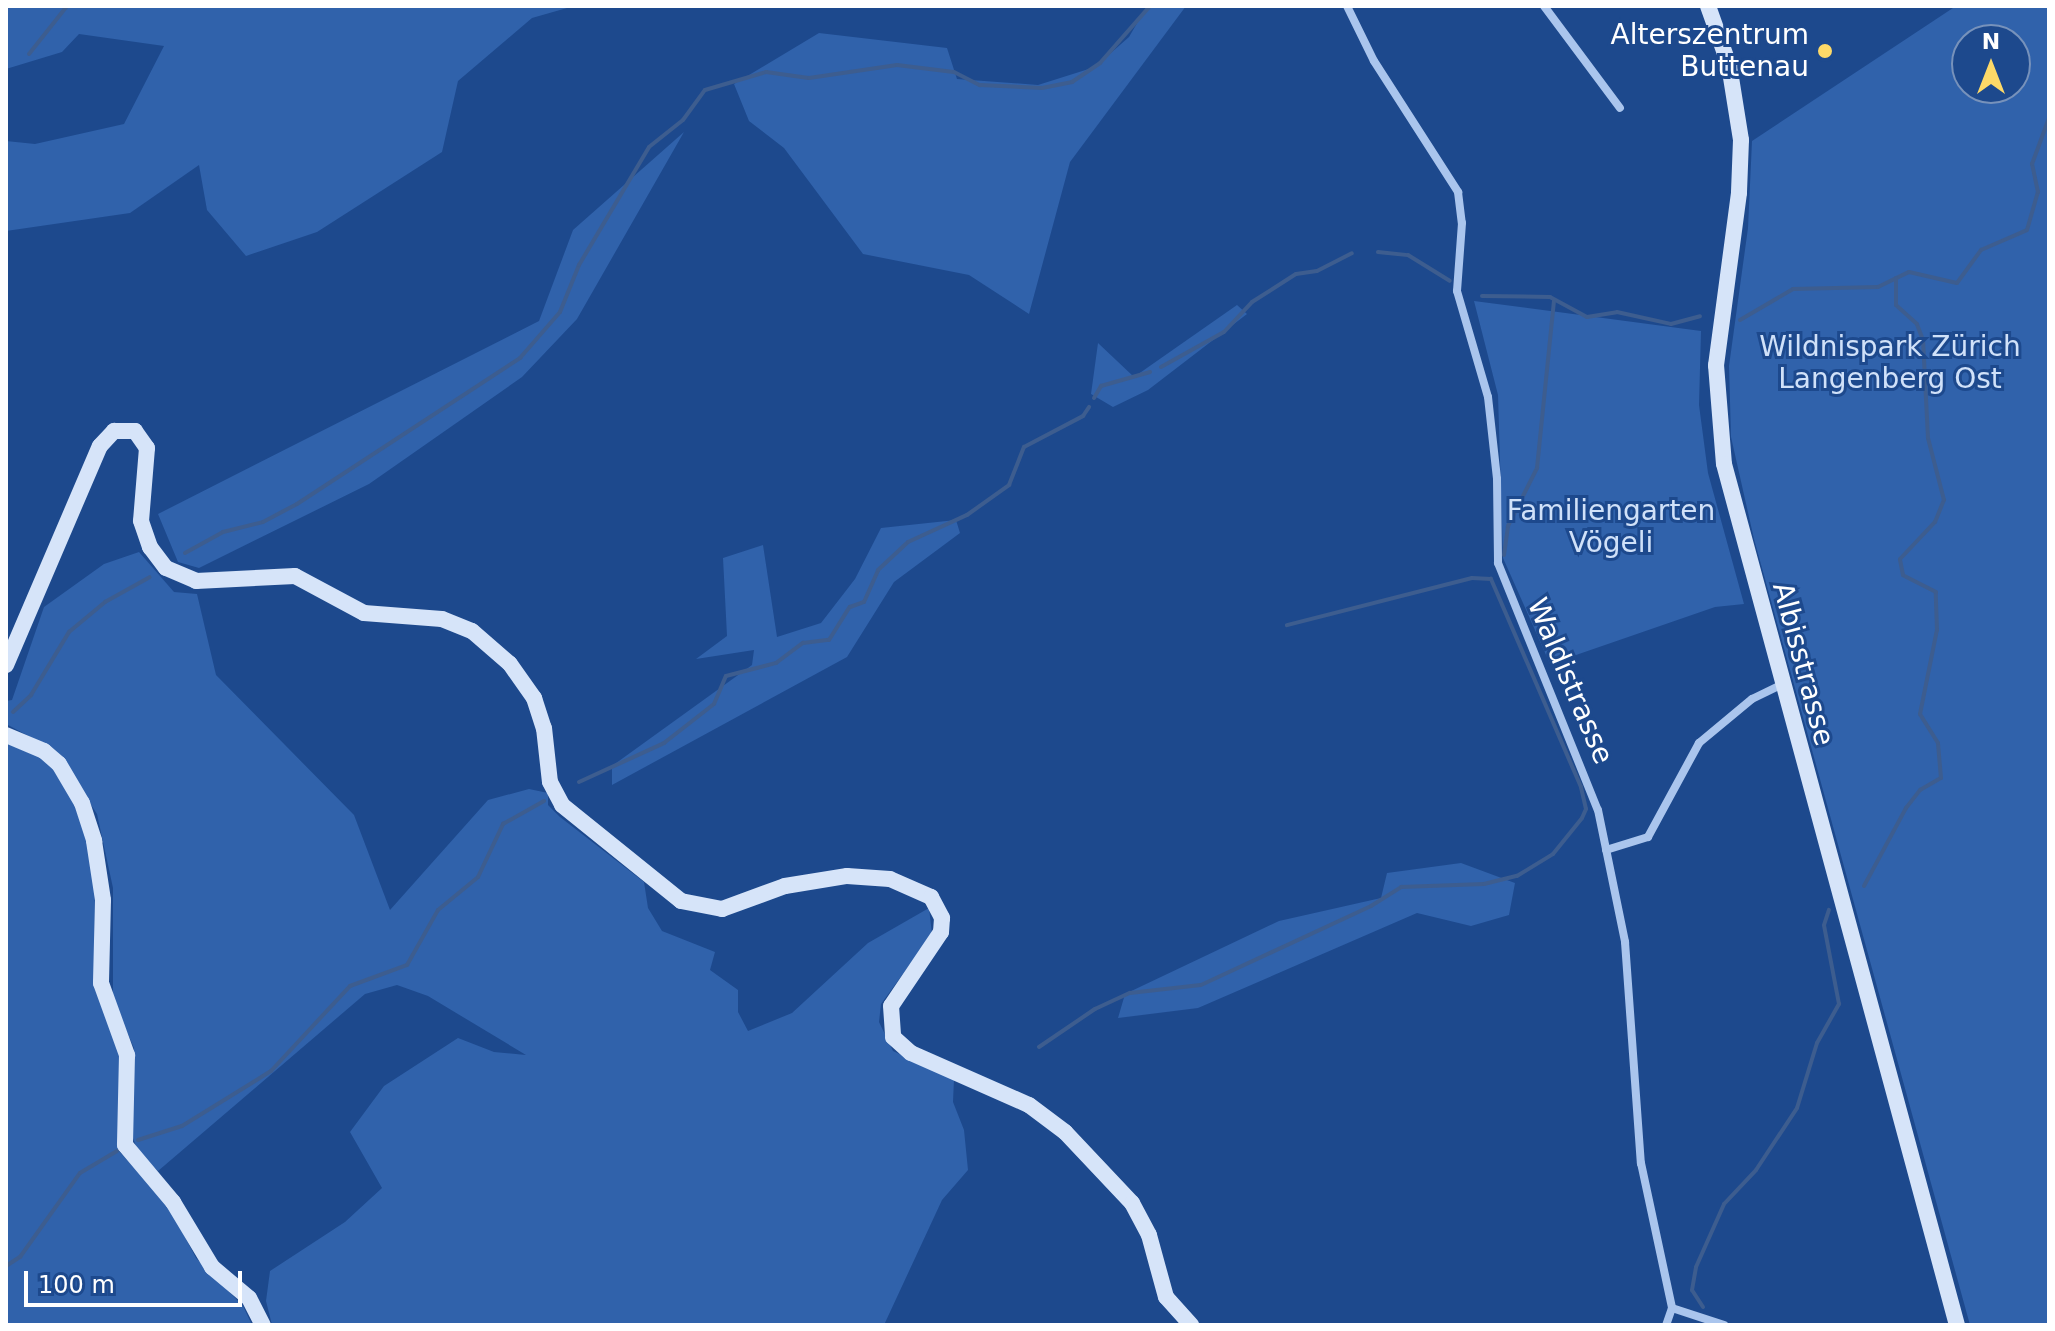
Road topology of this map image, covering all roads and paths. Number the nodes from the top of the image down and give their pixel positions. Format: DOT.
graph roads {
  1 [pos="1347,6"];
  2 [pos="1544,6"];
  3 [pos="1708,6"];
  4 [pos="1620,108"];
  5 [pos="6,665"];
  6 [pos="1781,685"];
  7 [pos="6,735"];
  8 [pos="1606,850"];
  9 [pos="1672,1308"];
  10 [pos="263,1325"];
  11 [pos="1191,1325"];
  12 [pos="1666,1325"];
  13 [pos="1724,1325"];
  14 [pos="1957,1325"];
  1 -- 8 [label="street, Waldistrasse"];
  2 -- 4 [label="street"];
  3 -- 6 [label="street, Albisstrasse"];
  5 -- 11 [label="street"];
  6 -- 8 [label="street"];
  6 -- 14 [label="street, Albisstrasse"];
  7 -- 10 [label="street"];
  8 -- 9 [label="street, Waldistrasse"];
  9 -- 12 [label="street"];
  9 -- 13 [label="street"];
}
